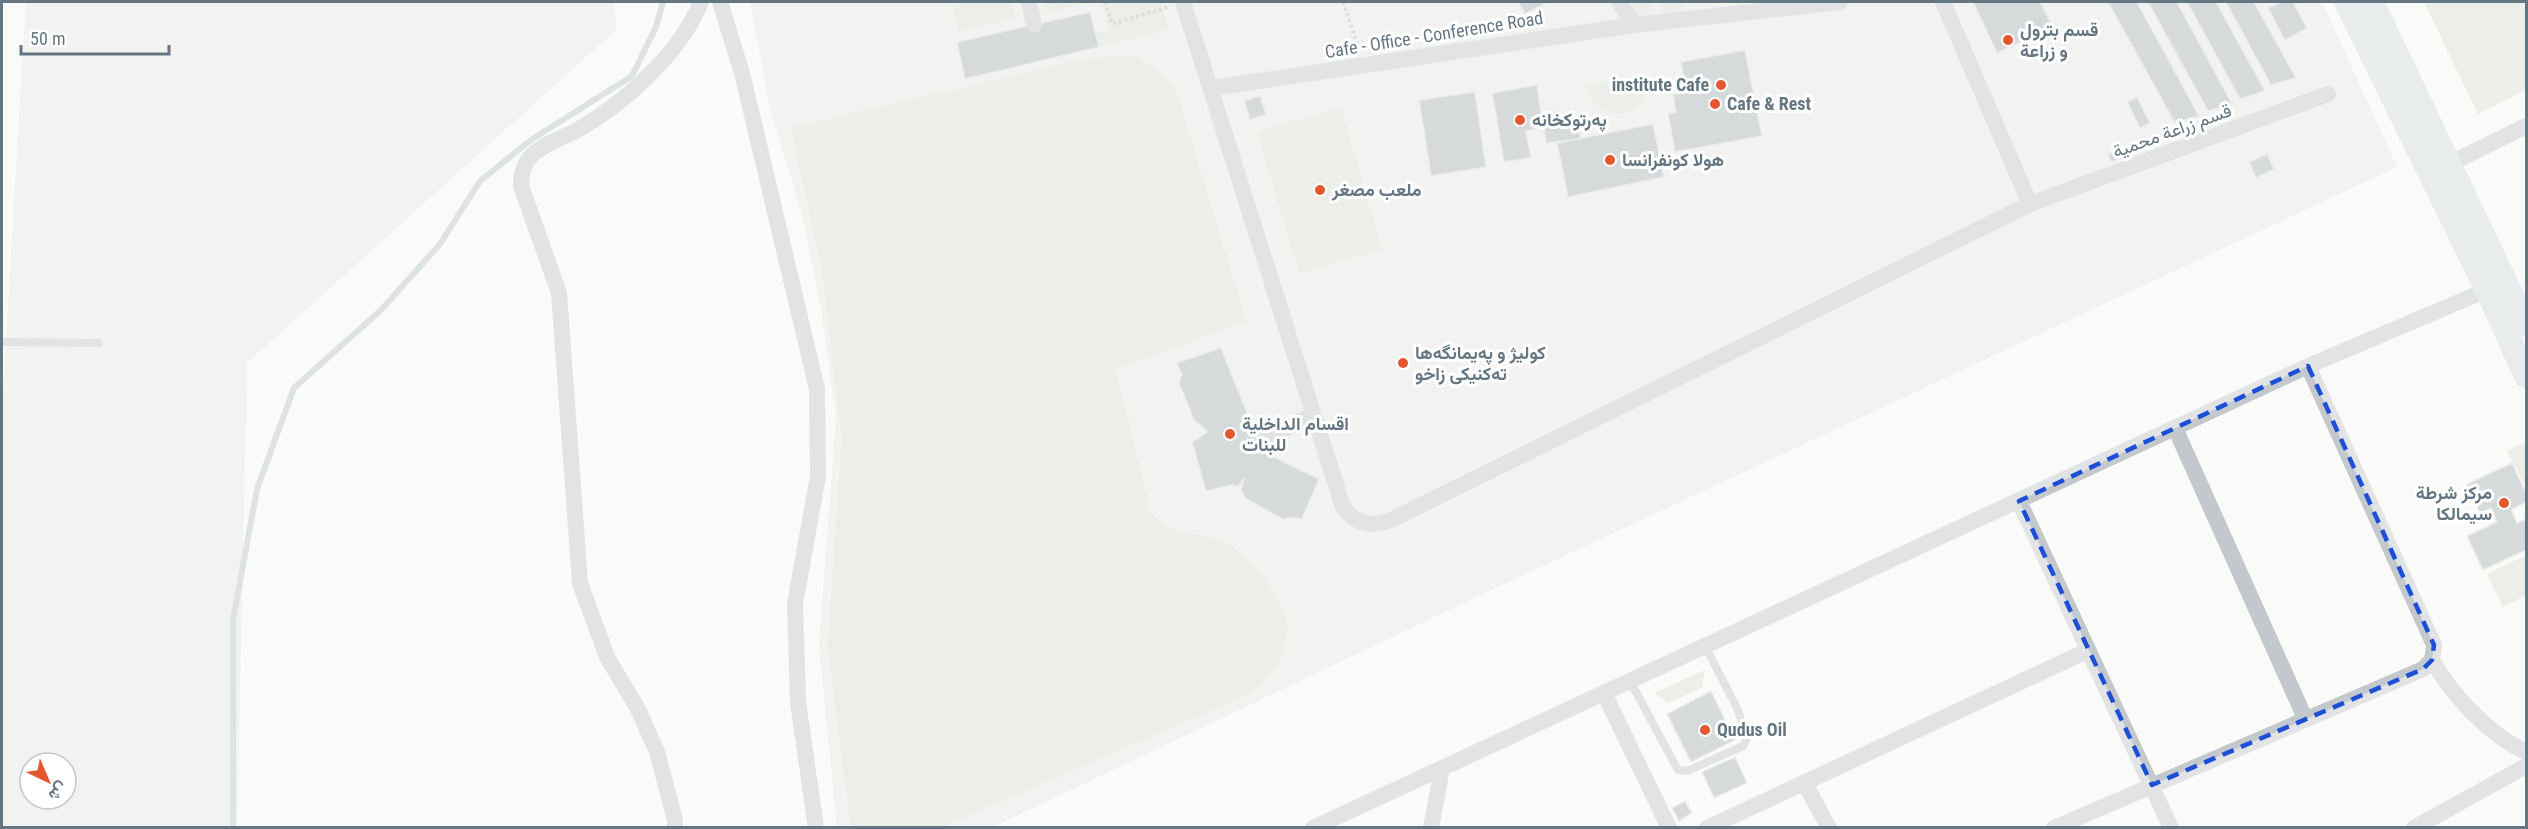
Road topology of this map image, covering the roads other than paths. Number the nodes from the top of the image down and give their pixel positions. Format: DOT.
graph roads {
  1 [pos="701,2"];
  2 [pos="720,2"];
  3 [pos="1029,2"];
  4 [pos="1183,2"];
  5 [pos="1619,2"];
  6 [pos="1840,2"];
  7 [pos="1943,2"];
  8 [pos="2346,2"];
  9 [pos="2372,2"];
  10 [pos="1034,25"];
  11 [pos="1634,25"];
  12 [pos="1212,88"];
  13 [pos="2328,94"];
  14 [pos="2526,126"];
  15 [pos="2439,169"];
  16 [pos="2030,204"];
  17 [pos="2487,290"];
  18 [pos="2526,324"];
  19 [pos="2,342"];
  20 [pos="99,343"];
  21 [pos="2308,366"];
  22 [pos="2526,376"];
  23 [pos="1312,415"];
  24 [pos="2175,428"];
  25 [pos="1258,442"];
  26 [pos="2019,501"];
  27 [pos="1705,646"];
  28 [pos="2087,651"];
  29 [pos="2432,660"];
  30 [pos="1630,681"];
  31 [pos="1604,693"];
  32 [pos="2305,718"];
  33 [pos="2526,752"];
  34 [pos="2526,766"];
  35 [pos="1442,768"];
  36 [pos="1805,784"];
  37 [pos="2152,785"];
  38 [pos="675,828"];
  39 [pos="816,828"];
  40 [pos="1313,828"];
  41 [pos="1431,828"];
  42 [pos="1669,828"];
  43 [pos="1707,828"];
  44 [pos="1829,828"];
  45 [pos="2054,828"];
  46 [pos="2171,828"];
  47 [pos="2414,828"];
  1 -- 38 [label="street"];
  2 -- 39 [label="street"];
  3 -- 10 [label="street"];
  4 -- 12 [label="street, قسم زراعة محمية"];
  5 -- 11 [label="street"];
  6 -- 11 [label="street, Cafe - Office - Conference Road"];
  7 -- 16 [label="street"];
  8 -- 15 [label="main road"];
  9 -- 15 [label="main road"];
  11 -- 12 [label="street, Cafe - Office - Conference Road"];
  12 -- 23 [label="street, قسم زراعة محمية"];
  13 -- 16 [label="street, قسم زراعة محمية"];
  14 -- 15 [label="street"];
  15 -- 17 [label="main road"];
  15 -- 18 [label="main road"];
  16 -- 23 [label="street, قسم زراعة محمية"];
  17 -- 21 [label="street"];
  17 -- 22 [label="main road"];
  19 -- 20 [label="lane"];
  21 -- 24 [label="street"];
  21 -- 29 [label="street"];
  23 -- 25 [label="street"];
  24 -- 26 [label="street"];
  24 -- 32 [label="street"];
  26 -- 27 [label="street"];
  26 -- 28 [label="street"];
  27 -- 30 [label="street"];
  27 -- 30 [label="lane"];
  28 -- 36 [label="street"];
  28 -- 37 [label="street"];
  29 -- 32 [label="street"];
  29 -- 33 [label="street"];
  30 -- 31 [label="street"];
  31 -- 35 [label="street"];
  31 -- 42 [label="street"];
  32 -- 37 [label="street"];
  34 -- 47 [label="street"];
  35 -- 40 [label="street"];
  35 -- 41 [label="street"];
  36 -- 43 [label="street"];
  36 -- 44 [label="street"];
  37 -- 45 [label="street"];
  37 -- 46 [label="street"];
}
